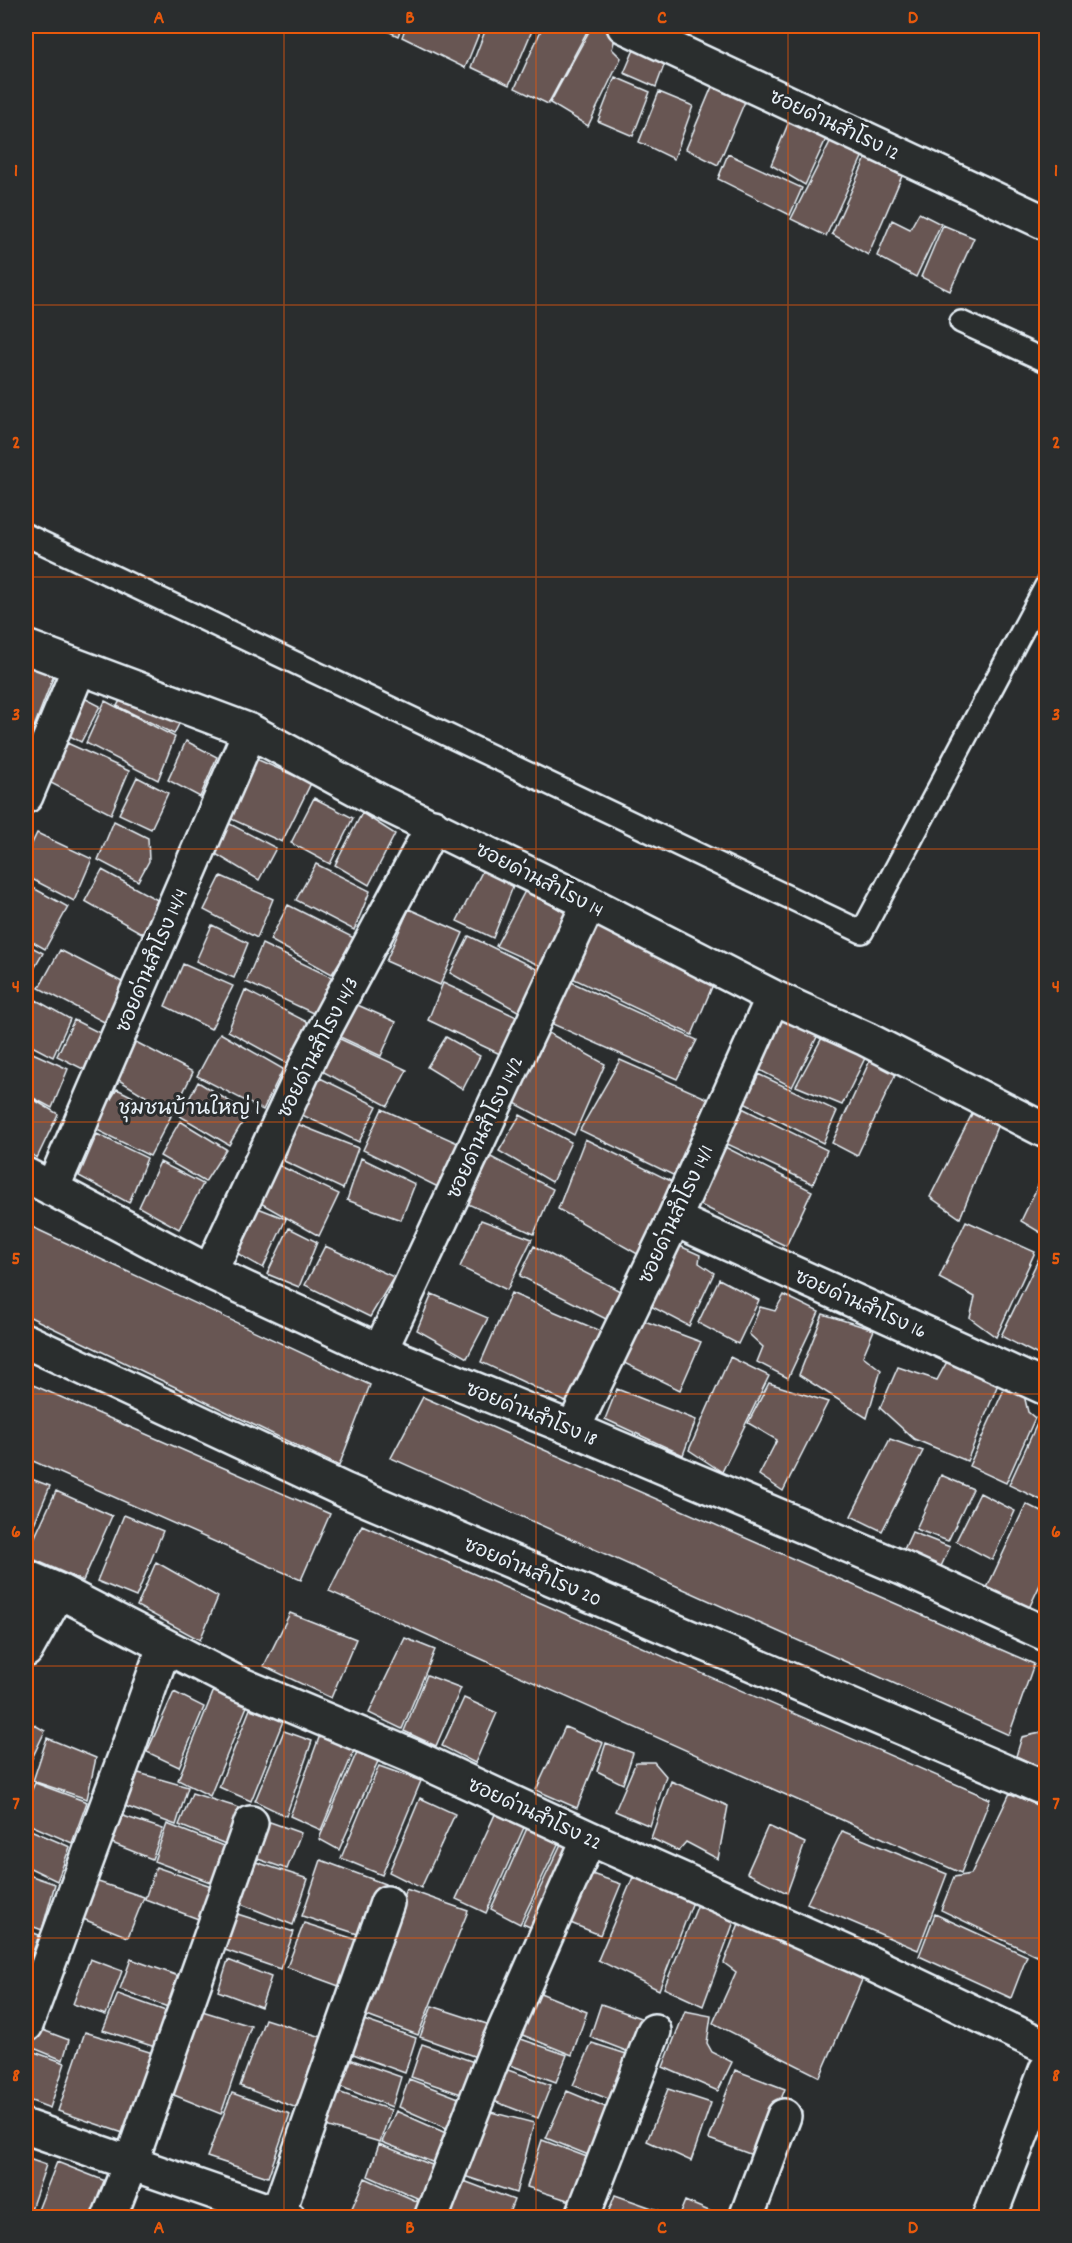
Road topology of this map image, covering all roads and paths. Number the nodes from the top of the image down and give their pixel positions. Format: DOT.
graph roads {
  1 [pos="624,26"];
  2 [pos="1047,223"];
  3 [pos="961,322"];
  4 [pos="1047,361"];
  5 [pos="26,534"];
  6 [pos="1047,586"];
  7 [pos="26,647"];
  8 [pos="79,668"];
  9 [pos="250,731"];
  10 [pos="26,796"];
  11 [pos="433,826"];
  12 [pos="589,903"];
  13 [pos="772,997"];
  14 [pos="1047,1131"];
  15 [pos="39,1182"];
  16 [pos="674,1219"];
  17 [pos="210,1272"];
  18 [pos="26,1341"];
  19 [pos="380,1351"];
  20 [pos="1047,1388"];
  21 [pos="573,1429"];
  22 [pos="26,1576"];
  23 [pos="59,1592"];
  24 [pos="1047,1634"];
  25 [pos="164,1647"];
  26 [pos="26,1650"];
  27 [pos="1047,1789"];
  28 [pos="251,1823"];
  29 [pos="589,1838"];
  30 [pos="387,1903"];
  31 [pos="26,2025"];
  32 [pos="654,2031"];
  33 [pos="1047,2047"];
  34 [pos="1047,2070"];
  35 [pos="784,2116"];
  36 [pos="26,2127"];
  37 [pos="131,2162"];
  38 [pos="284,2215"];
  39 [pos="109,2217"];
  40 [pos="431,2217"];
  41 [pos="582,2217"];
  42 [pos="746,2217"];
  43 [pos="989,2217"];
  1 -- 2 [label="street, ซอยด่านสำโรง 12"];
  3 -- 4 [label="lane"];
  5 -- 6 [label="lane"];
  7 -- 8 [label="street, ซอยด่านสำโรง 14"];
  8 -- 9 [label="street, ซอยด่านสำโรง 14"];
  8 -- 10 [label="street"];
  9 -- 11 [label="street, ซอยด่านสำโรง 14"];
  9 -- 15 [label="street, ซอยด่านสำโรง 14/4"];
  11 -- 12 [label="street, ซอยด่านสำโรง 14"];
  11 -- 17 [label="street, ซอยด่านสำโรง 14/3"];
  12 -- 13 [label="street, ซอยด่านสำโรง 14"];
  12 -- 19 [label="street, ซอยด่านสำโรง 14/2"];
  13 -- 14 [label="street, ซอยด่านสำโรง 14"];
  13 -- 16 [label="street, ซอยด่านสำโรง 14/1"];
  15 -- 17 [label="street, ซอยด่านสำโรง 18"];
  16 -- 20 [label="street, ซอยด่านสำโรง 16"];
  16 -- 21 [label="street, ซอยด่านสำโรง 14/1"];
  17 -- 19 [label="street, ซอยด่านสำโรง 18"];
  18 -- 27 [label="street, ซอยด่านสำโรง 20"];
  19 -- 21 [label="street, ซอยด่านสำโรง 18"];
  21 -- 24 [label="street, ซอยด่านสำโรง 18"];
  22 -- 23 [label="street, ซอยด่านสำโรง 22"];
  23 -- 25 [label="street, ซอยด่านสำโรง 22"];
  23 -- 26 [label="street"];
  25 -- 29 [label="street, ซอยด่านสำโรง 22"];
  25 -- 31 [label="street"];
  28 -- 37 [label="street"];
  29 -- 33 [label="street, ซอยด่านสำโรง 22"];
  29 -- 40 [label="street"];
  30 -- 38 [label="street"];
  32 -- 41 [label="street"];
  34 -- 43 [label="street"];
  35 -- 42 [label="street"];
  36 -- 37 [label="street"];
  37 -- 38 [label="street"];
  37 -- 39 [label="street"];
}
